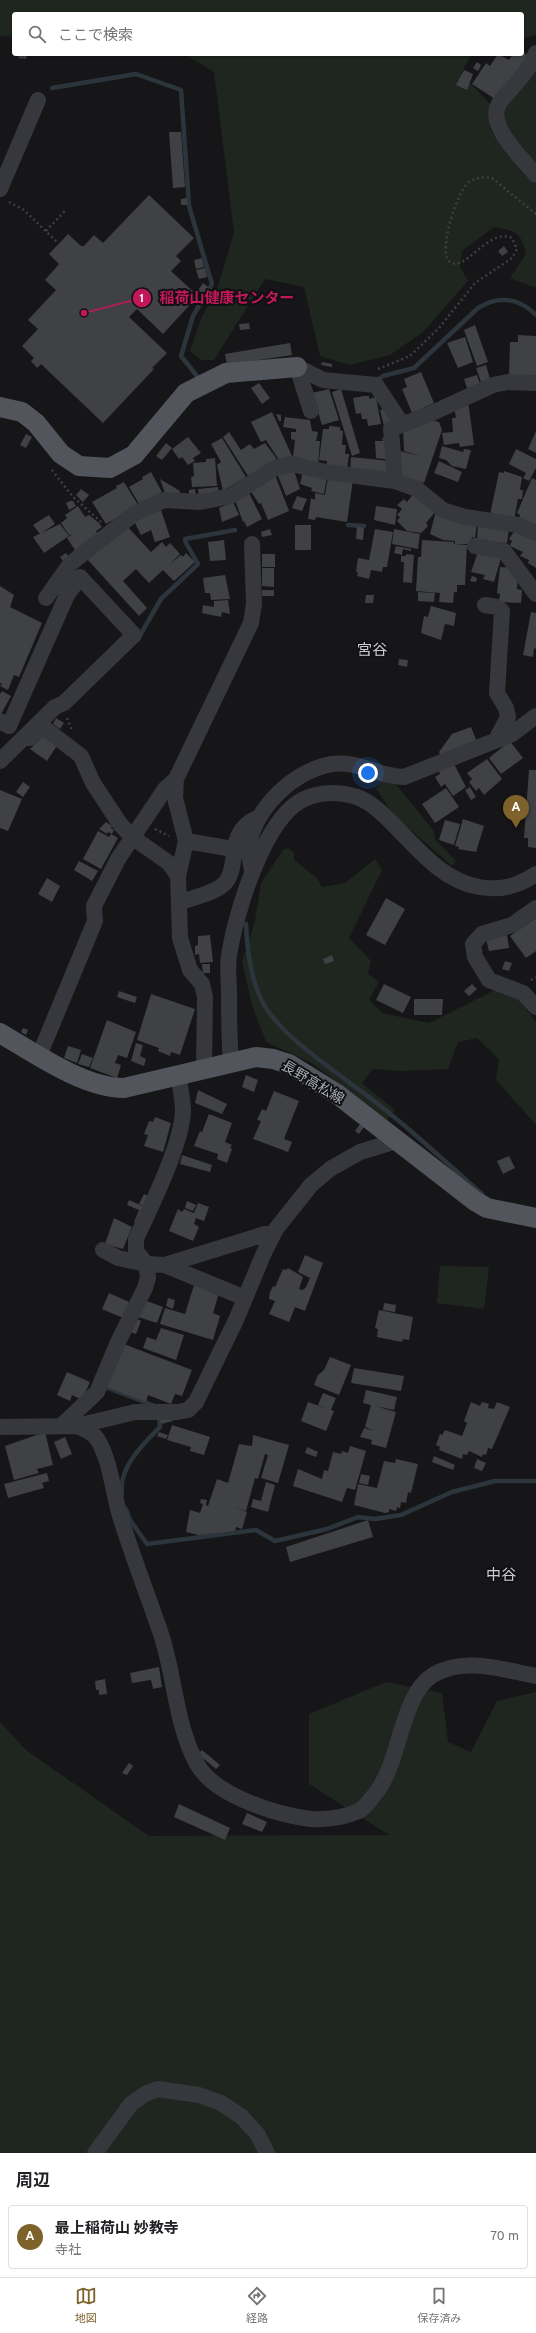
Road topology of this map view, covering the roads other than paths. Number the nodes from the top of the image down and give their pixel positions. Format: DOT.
graph roads {
  1 [pos="536,53"];
  2 [pos="38,100"];
  3 [pos="536,175"];
  4 [pos="3,195"];
  5 [pos="297,367"];
  6 [pos="536,383"];
  7 [pos="0,407"];
  8 [pos="311,411"];
  9 [pos="402,424"];
  10 [pos="395,481"];
  11 [pos="536,533"];
  12 [pos="252,544"];
  13 [pos="475,546"];
  14 [pos="536,594"];
  15 [pos="46,598"];
  16 [pos="485,605"];
  17 [pos="536,716"];
  18 [pos="0,721"];
  19 [pos="496,740"];
  20 [pos="2,763"];
  21 [pos="176,779"];
  22 [pos="260,817"];
  23 [pos="132,837"];
  24 [pos="186,842"];
  25 [pos="233,849"];
  26 [pos="252,870"];
  27 [pos="536,874"];
  28 [pos="178,876"];
  29 [pos="181,902"];
  30 [pos="536,908"];
  31 [pos="536,1007"];
  32 [pos="0,1033"];
  33 [pos="39,1056"];
  34 [pos="231,1062"];
  35 [pos="204,1069"];
  36 [pos="178,1075"];
  37 [pos="396,1141"];
  38 [pos="536,1218"];
  39 [pos="272,1235"];
  40 [pos="103,1250"];
  41 [pos="146,1264"];
  42 [pos="165,1265"];
  43 [pos="245,1298"];
  44 [pos="60,1426"];
  45 [pos="77,1426"];
  46 [pos="0,1427"];
  47 [pos="536,1676"];
  48 [pos="95,2153"];
  49 [pos="267,2153"];
  1 -- 3 [label="street"];
  2 -- 4 [label="street"];
  5 -- 7 [label="main road"];
  5 -- 8 [label="street"];
  5 -- 9 [label="street"];
  6 -- 9 [label="street"];
  9 -- 10 [label="street"];
  10 -- 11 [label="street"];
  10 -- 15 [label="street"];
  12 -- 21 [label="street"];
  13 -- 14 [label="street"];
  16 -- 19 [label="street"];
  17 -- 19 [label="street"];
  18 -- 20 [label="street"];
  19 -- 22 [label="street"];
  20 -- 23 [label="street"];
  21 -- 23 [label="street"];
  21 -- 24 [label="street"];
  22 -- 25 [label="street"];
  22 -- 26 [label="street"];
  23 -- 28 [label="street"];
  23 -- 33 [label="street"];
  24 -- 25 [label="street"];
  24 -- 28 [label="street"];
  25 -- 29 [label="street"];
  26 -- 27 [label="street"];
  26 -- 34 [label="street"];
  28 -- 29 [label="street"];
  29 -- 35 [label="street"];
  30 -- 31 [label="street"];
  32 -- 33 [label="main road, 長野高松線"];
  33 -- 36 [label="main road, 長野高松線"];
  34 -- 35 [label="main road, 長野高松線"];
  34 -- 37 [label="main road, 長野高松線"];
  35 -- 36 [label="main road, 長野高松線"];
  36 -- 41 [label="street"];
  37 -- 38 [label="main road, 長野高松線"];
  37 -- 39 [label="street"];
  39 -- 42 [label="street"];
  39 -- 43 [label="street"];
  40 -- 41 [label="street"];
  41 -- 42 [label="street"];
  41 -- 44 [label="street"];
  42 -- 43 [label="street"];
  43 -- 45 [label="street"];
  44 -- 45 [label="street"];
  44 -- 46 [label="street"];
  45 -- 47 [label="street"];
  48 -- 49 [label="street"];
}
